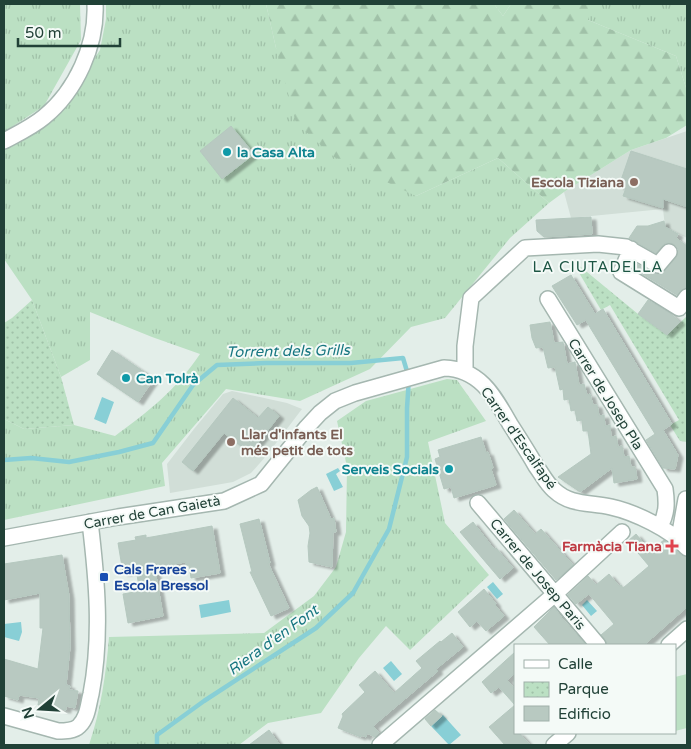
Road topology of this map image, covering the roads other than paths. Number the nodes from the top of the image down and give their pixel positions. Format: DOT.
graph roads {
  1 [pos="95,4"];
  2 [pos="4,141"];
  3 [pos="631,250"];
  4 [pos="669,252"];
  5 [pos="687,297"];
  6 [pos="548,299"];
  7 [pos="465,371"];
  8 [pos="666,496"];
  9 [pos="478,503"];
  10 [pos="685,506"];
  11 [pos="90,522"];
  12 [pos="660,526"];
  13 [pos="622,532"];
  14 [pos="4,538"];
  15 [pos="683,543"];
  16 [pos="555,594"];
  17 [pos="687,629"];
  18 [pos="597,644"];
  19 [pos="670,644"];
  20 [pos="4,716"];
  21 [pos="567,734"];
  22 [pos="380,745"];
  23 [pos="554,745"];
  1 -- 2 [label="street"];
  3 -- 4 [label="street"];
  3 -- 5 [label="street"];
  3 -- 7 [label="street"];
  6 -- 8 [label="street, Carrer de Josep Pla"];
  7 -- 11 [label="street, Carrer de Can Gaietà"];
  7 -- 12 [label="street, Carrer d'Escalfapé"];
  8 -- 10 [label="street"];
  8 -- 12 [label="street"];
  9 -- 16 [label="street, Carrer de Josep Paris"];
  10 -- 12 [label="street"];
  10 -- 15 [label="street"];
  11 -- 14 [label="street, Carrer de Can Gaietà"];
  11 -- 20 [label="street"];
  12 -- 15 [label="street, Carrer d'Escalfapé"];
  13 -- 16 [label="street"];
  16 -- 18 [label="street, Carrer de Josep Paris"];
  16 -- 22 [label="street"];
  17 -- 19 [label="street"];
  21 -- 23 [label="street"];
}
